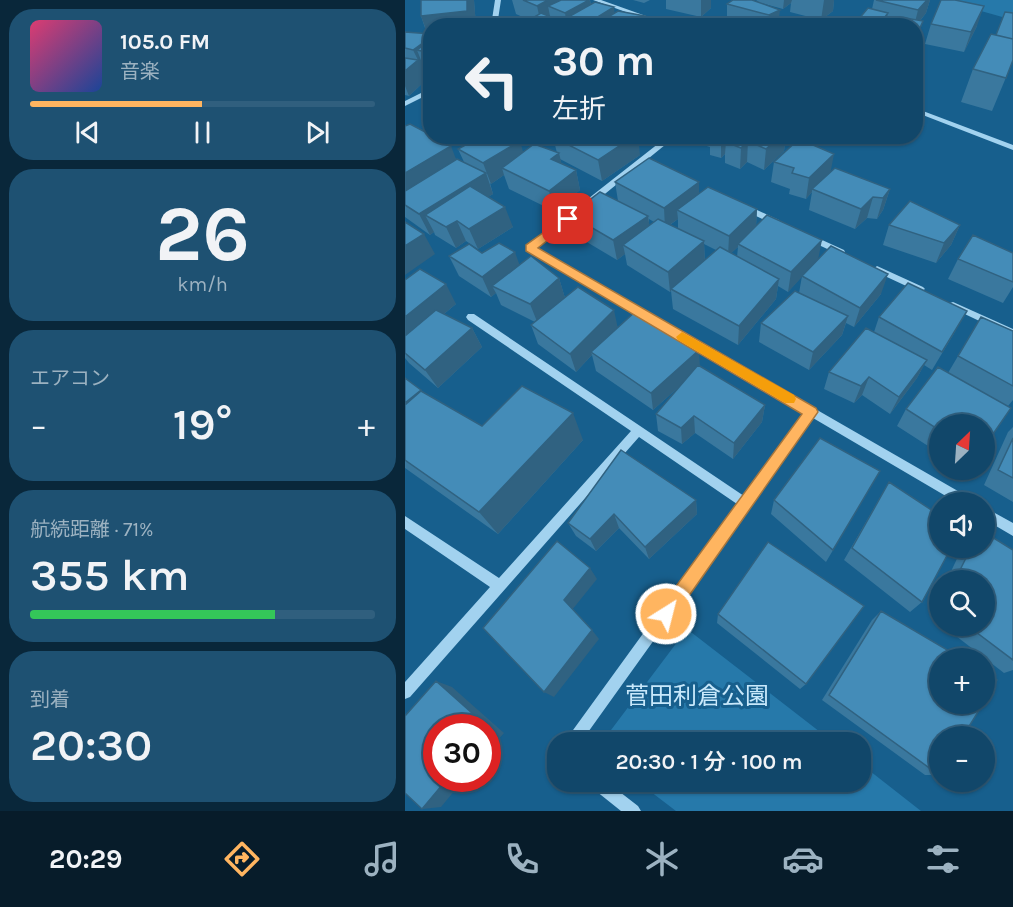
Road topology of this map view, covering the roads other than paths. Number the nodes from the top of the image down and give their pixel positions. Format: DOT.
graph roads {
  1 [pos="498,0"];
  2 [pos="596,0"];
  3 [pos="495,18"];
  4 [pos="648,18"];
  5 [pos="423,94"];
  6 [pos="405,104"];
  7 [pos="923,113"];
  8 [pos="663,144"];
  9 [pos="1013,148"];
  10 [pos="644,159"];
  11 [pos="654,164"];
  12 [pos="739,204"];
  13 [pos="781,224"];
  14 [pos="802,234"];
  15 [pos="855,259"];
  16 [pos="865,264"];
  17 [pos="929,293"];
  18 [pos="939,298"];
  19 [pos="471,317"];
  20 [pos="1013,333"];
  21 [pos="811,412"];
  22 [pos="638,431"];
  23 [pos="949,492"];
  24 [pos="745,503"];
  25 [pos="995,519"];
  26 [pos="405,522"];
  27 [pos="1013,530"];
  28 [pos="500,586"];
  29 [pos="405,692"];
  30 [pos="580,732"];
  31 [pos="609,792"];
  32 [pos="633,811"];
  1 -- 3 [label="street"];
  2 -- 4 [label="street"];
  5 -- 6 [label="street"];
  7 -- 9 [label="street"];
  8 -- 10 [label="street"];
  10 -- 11 [label="street"];
  10 -- 21 [label="street"];
  12 -- 13 [label="street"];
  14 -- 15 [label="street"];
  16 -- 17 [label="street"];
  18 -- 20 [label="street"];
  19 -- 22 [label="street"];
  21 -- 23 [label="street"];
  21 -- 24 [label="street"];
  22 -- 24 [label="street"];
  22 -- 28 [label="street"];
  24 -- 30 [label="street"];
  25 -- 27 [label="street"];
  26 -- 28 [label="street"];
  28 -- 29 [label="street"];
  31 -- 32 [label="street"];
}
